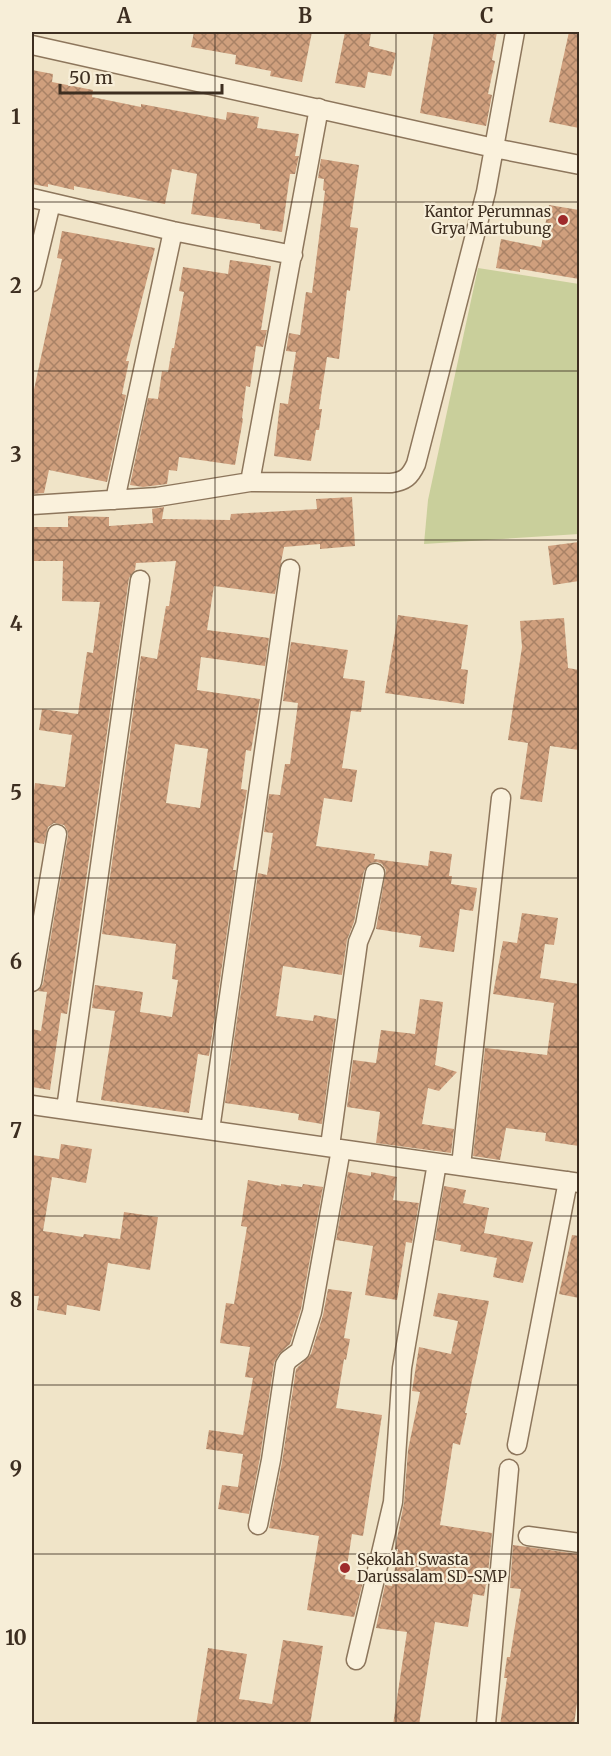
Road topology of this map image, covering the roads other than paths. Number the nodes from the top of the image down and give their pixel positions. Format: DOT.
graph roads {
  1 [pos="515,32"];
  2 [pos="53,40"];
  3 [pos="32,45"];
  4 [pos="319,108"];
  5 [pos="494,148"];
  6 [pos="579,165"];
  7 [pos="32,198"];
  8 [pos="51,203"];
  9 [pos="173,231"];
  10 [pos="293,255"];
  11 [pos="32,282"];
  12 [pos="250,482"];
  13 [pos="115,500"];
  14 [pos="32,505"];
  15 [pos="290,569"];
  16 [pos="140,580"];
  17 [pos="501,798"];
  18 [pos="57,834"];
  19 [pos="375,873"];
  20 [pos="32,982"];
  21 [pos="32,1105"];
  22 [pos="66,1109"];
  23 [pos="210,1130"];
  24 [pos="336,1148"];
  25 [pos="437,1163"];
  26 [pos="461,1166"];
  27 [pos="574,1182"];
  28 [pos="517,1445"];
  29 [pos="509,1469"];
  30 [pos="258,1525"];
  31 [pos="528,1536"];
  32 [pos="579,1543"];
  33 [pos="356,1660"];
  34 [pos="486,1725"];
  1 -- 5 [label="street"];
  2 -- 3 [label="street"];
  2 -- 4 [label="street"];
  4 -- 5 [label="street"];
  4 -- 10 [label="street"];
  5 -- 6 [label="street"];
  5 -- 12 [label="street"];
  7 -- 8 [label="street"];
  8 -- 9 [label="street"];
  8 -- 11 [label="street"];
  9 -- 10 [label="street"];
  9 -- 13 [label="street"];
  10 -- 12 [label="street"];
  12 -- 13 [label="street"];
  13 -- 14 [label="street"];
  15 -- 23 [label="street"];
  16 -- 22 [label="street"];
  17 -- 26 [label="street"];
  18 -- 20 [label="street"];
  19 -- 24 [label="street"];
  21 -- 22 [label="street"];
  22 -- 23 [label="street"];
  23 -- 24 [label="street"];
  24 -- 25 [label="street"];
  24 -- 30 [label="street"];
  25 -- 26 [label="street"];
  25 -- 33 [label="street"];
  26 -- 27 [label="street"];
  27 -- 28 [label="street"];
  29 -- 34 [label="street"];
  31 -- 32 [label="street"];
}
